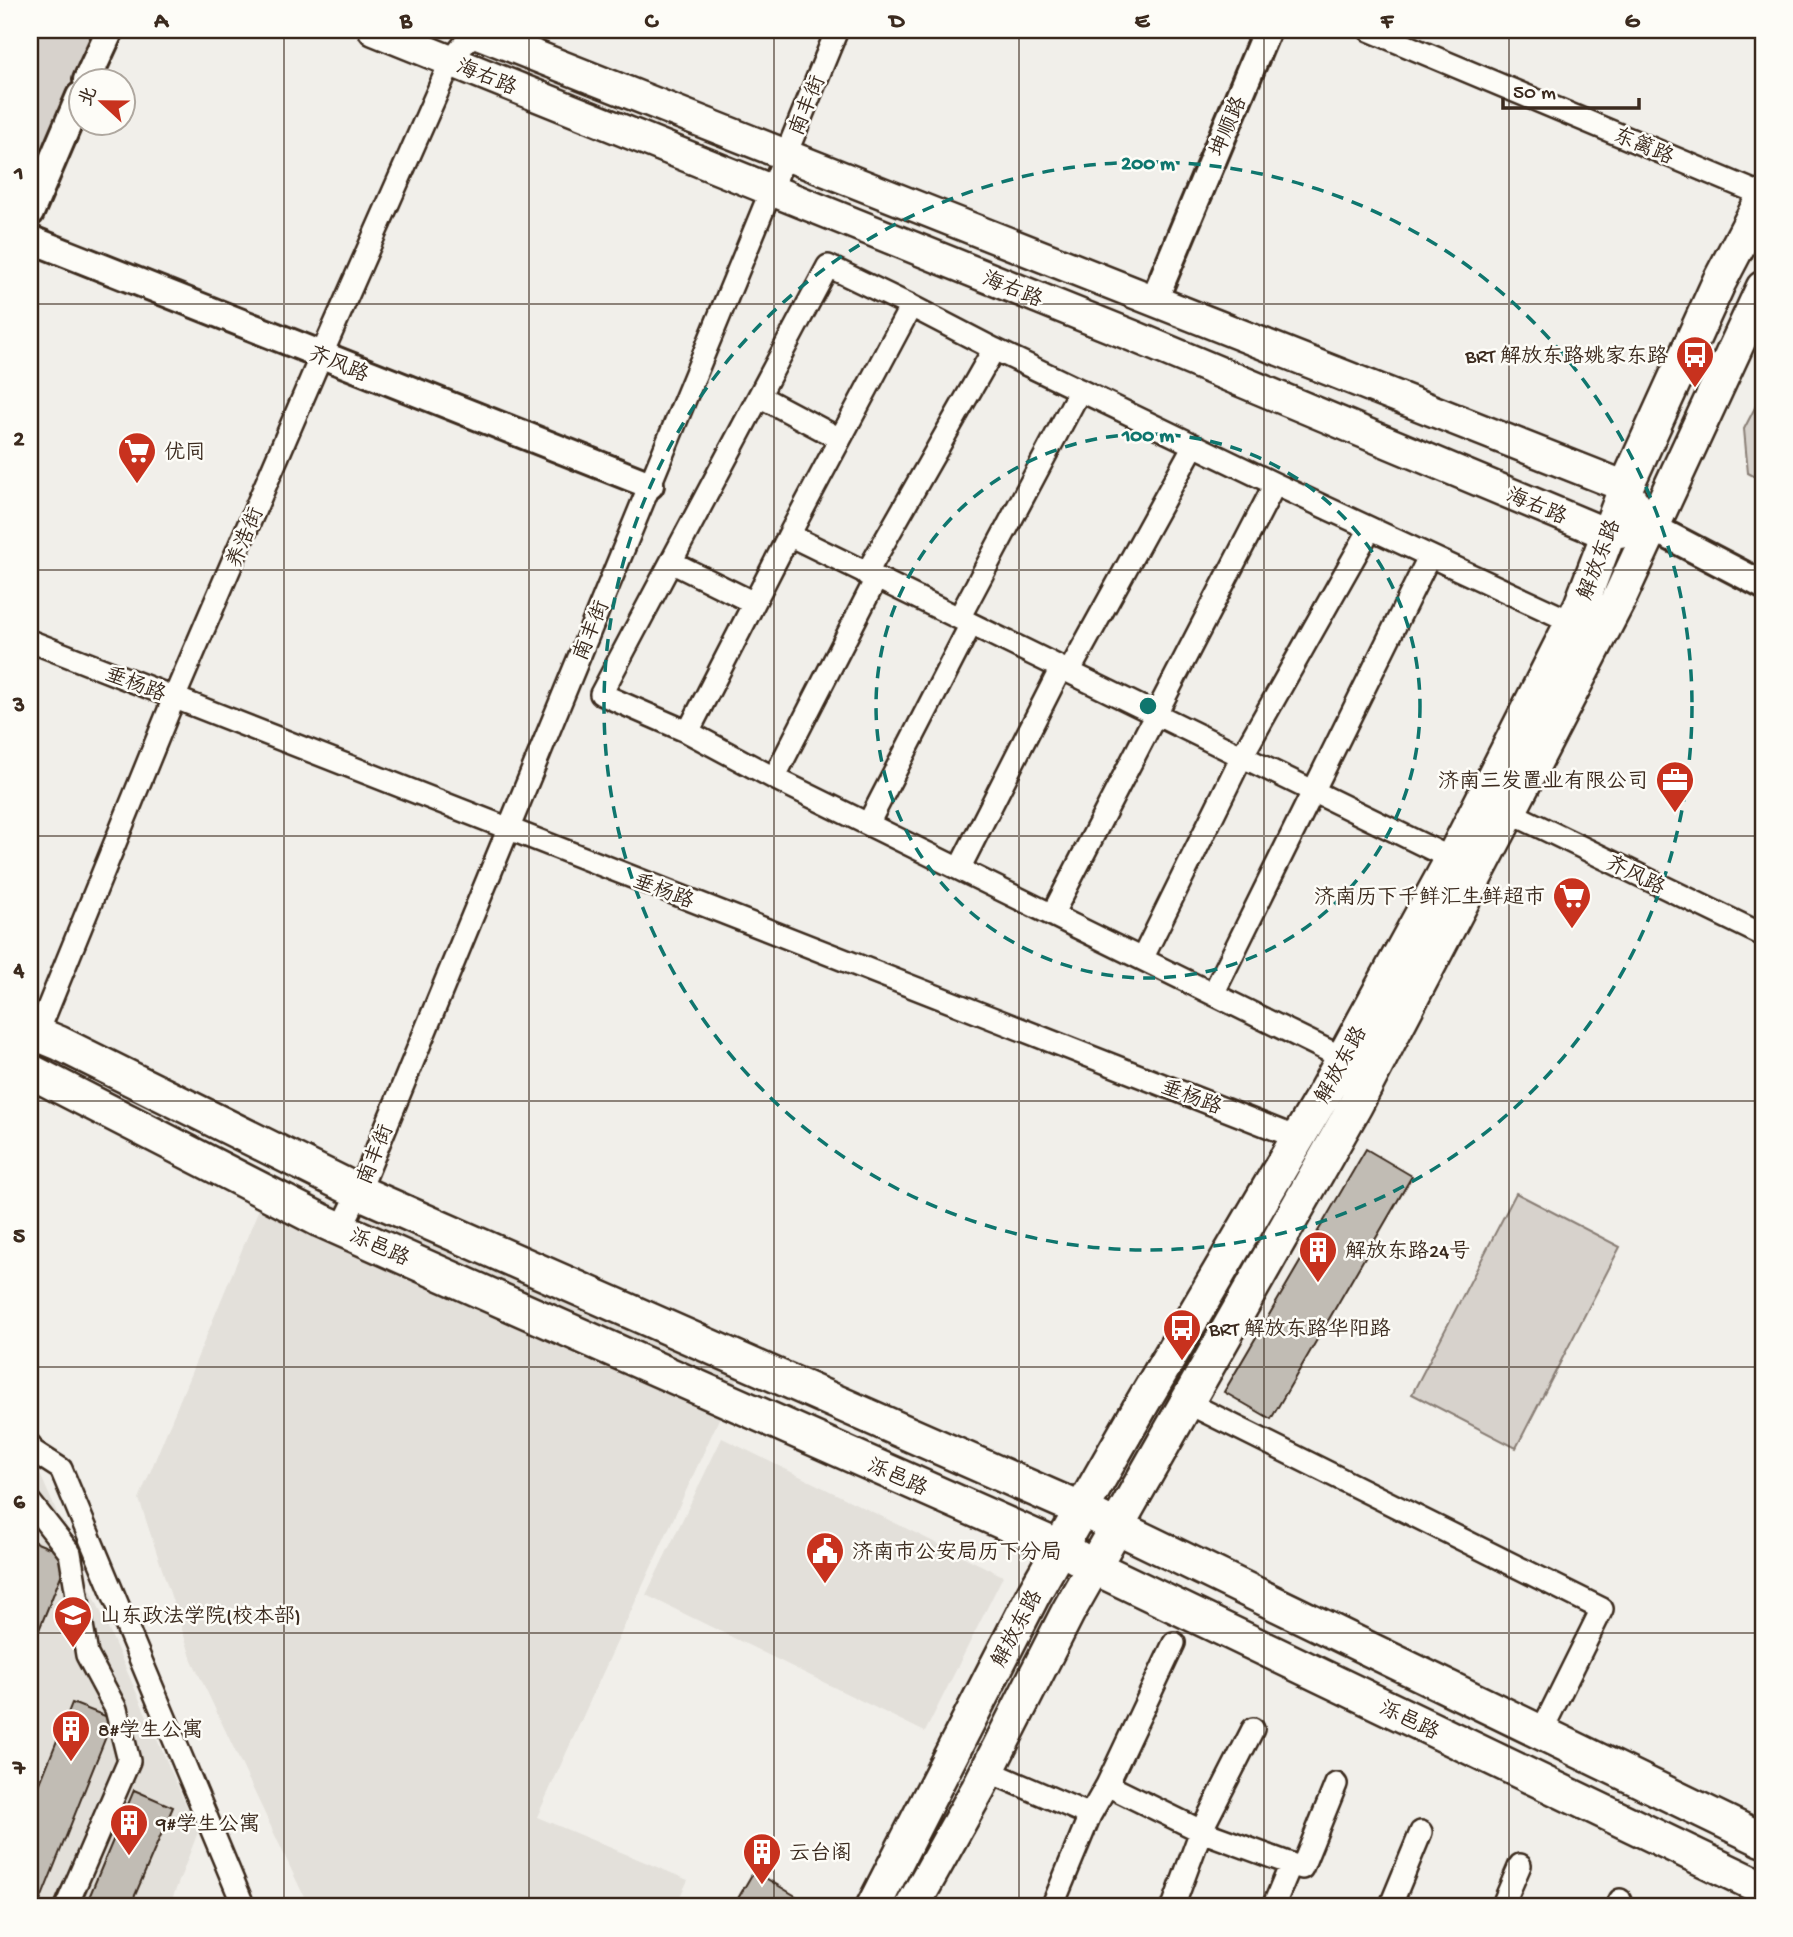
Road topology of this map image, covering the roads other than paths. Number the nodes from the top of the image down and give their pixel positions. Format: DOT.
graph roads {
  1 [pos="110,30"];
  2 [pos="374,30"];
  3 [pos="473,30"];
  4 [pos="837,30"];
  5 [pos="1267,30"];
  6 [pos="1369,30"];
  7 [pos="451,61"];
  8 [pos="93,66"];
  9 [pos="66,129"];
  10 [pos="785,157"];
  11 [pos="771,191"];
  12 [pos="1763,197"];
  13 [pos="30,213"];
  14 [pos="30,239"];
  15 [pos="1763,288"];
  16 [pos="1154,300"];
  17 [pos="911,306"];
  18 [pos="994,349"];
  19 [pos="321,356"];
  20 [pos="1080,390"];
  21 [pos="759,396"];
  22 [pos="840,439"];
  23 [pos="1195,445"];
  24 [pos="1275,484"];
  25 [pos="650,485"];
  26 [pos="1626,487"];
  27 [pos="1652,527"];
  28 [pos="1370,529"];
  29 [pos="1607,534"];
  30 [pos="789,535"];
  31 [pos="1429,557"];
  32 [pos="671,562"];
  33 [pos="871,577"];
  34 [pos="1763,585"];
  35 [pos="754,603"];
  36 [pos="965,621"];
  37 [pos="1572,622"];
  38 [pos="30,641"];
  39 [pos="1065,670"];
  40 [pos="174,698"];
  41 [pos="1155,714"];
  42 [pos="688,732"];
  43 [pos="1242,756"];
  44 [pos="774,778"];
  45 [pos="1313,791"];
  46 [pos="1509,812"];
  47 [pos="867,824"];
  48 [pos="508,829"];
  49 [pos="1452,859"];
  50 [pos="959,869"];
  51 [pos="1052,915"];
  52 [pos="1763,935"];
  53 [pos="1142,959"];
  54 [pos="1213,993"];
  55 [pos="33,1039"];
  56 [pos="1343,1058"];
  57 [pos="30,1070"];
  58 [pos="1298,1138"];
  59 [pos="359,1192"];
  60 [pos="341,1229"];
  61 [pos="1188,1403"];
  62 [pos="30,1448"];
  63 [pos="30,1502"];
  64 [pos="1082,1510"];
  65 [pos="1116,1527"];
  66 [pos="1061,1548"];
  67 [pos="1094,1567"];
  68 [pos="1174,1643"];
  69 [pos="1253,1729"];
  70 [pos="1541,1732"];
  71 [pos="988,1771"];
  72 [pos="1336,1784"];
  73 [pos="1107,1786"];
  74 [pos="1090,1815"];
  75 [pos="1202,1830"];
  76 [pos="1421,1832"];
  77 [pos="1763,1840"];
  78 [pos="1291,1864"];
  79 [pos="1520,1865"];
  80 [pos="1763,1888"];
  81 [pos="1281,1905"];
  82 [pos="66,1907"];
  83 [pos="244,1907"];
  84 [pos="873,1907"];
  85 [pos="912,1907"];
  86 [pos="1052,1907"];
  87 [pos="1173,1907"];
  88 [pos="1390,1907"];
  89 [pos="1502,1907"];
  1 -- 8 [label="street"];
  2 -- 7 [label="main road, 海右路"];
  3 -- 7 [label="street, 养浩街"];
  3 -- 10 [label="main road, 海右路"];
  4 -- 10 [label="street, 南丰街"];
  5 -- 16 [label="street, 坤顺路"];
  6 -- 12 [label="street, 东篱路"];
  7 -- 11 [label="main road, 海右路"];
  7 -- 19 [label="street, 养浩街"];
  9 -- 13 [label="street"];
  10 -- 11 [label="street, 南丰街"];
  10 -- 16 [label="main road, 海右路"];
  11 -- 25 [label="street, 南丰街"];
  11 -- 29 [label="main road, 海右路"];
  12 -- 26 [label="main road, 解放东路"];
  14 -- 19 [label="street, 齐风路"];
  15 -- 27 [label="main road, 解放东路"];
  16 -- 26 [label="main road, 海右路"];
  17 -- 18 [label="street"];
  17 -- 21 [label="street"];
  17 -- 22 [label="street"];
  18 -- 20 [label="street"];
  18 -- 33 [label="street"];
  19 -- 25 [label="street, 齐风路"];
  19 -- 40 [label="street, 养浩街"];
  20 -- 23 [label="street"];
  20 -- 36 [label="street"];
  21 -- 22 [label="street"];
  21 -- 32 [label="street"];
  22 -- 30 [label="street"];
  23 -- 24 [label="street"];
  23 -- 39 [label="street"];
  24 -- 28 [label="street"];
  24 -- 41 [label="street"];
  25 -- 48 [label="street, 南丰街"];
  26 -- 27 [label="street"];
  26 -- 29 [label="main road, 解放东路"];
  27 -- 29 [label="main road"];
  27 -- 34 [label="street"];
  27 -- 46 [label="main road, 解放东路"];
  28 -- 31 [label="street"];
  28 -- 43 [label="street"];
  29 -- 37 [label="main road, 解放东路"];
  30 -- 33 [label="street"];
  30 -- 35 [label="street"];
  31 -- 37 [label="street"];
  31 -- 45 [label="street"];
  32 -- 35 [label="street"];
  32 -- 42 [label="street"];
  33 -- 36 [label="street"];
  33 -- 44 [label="street"];
  35 -- 42 [label="street"];
  36 -- 39 [label="street"];
  36 -- 47 [label="street"];
  37 -- 49 [label="main road, 解放东路"];
  38 -- 40 [label="street, 垂杨路"];
  39 -- 41 [label="street"];
  39 -- 50 [label="street"];
  40 -- 48 [label="street, 垂杨路"];
  40 -- 55 [label="street, 养浩街"];
  41 -- 43 [label="street"];
  41 -- 51 [label="street"];
  42 -- 44 [label="street"];
  43 -- 45 [label="street"];
  43 -- 53 [label="street"];
  44 -- 47 [label="street"];
  45 -- 49 [label="street"];
  45 -- 54 [label="street"];
  46 -- 52 [label="street, 齐风路"];
  46 -- 61 [label="main road, 解放东路"];
  47 -- 50 [label="street"];
  48 -- 58 [label="street, 垂杨路"];
  48 -- 59 [label="street, 南丰街"];
  49 -- 56 [label="main road, 解放东路"];
  50 -- 51 [label="street"];
  51 -- 53 [label="street"];
  53 -- 54 [label="street"];
  54 -- 56 [label="street"];
  55 -- 59 [label="main road, 泺邑路"];
  56 -- 58 [label="main road, 解放东路"];
  57 -- 60 [label="main road, 泺邑路"];
  58 -- 64 [label="main road, 解放东路"];
  59 -- 60 [label="street, 南丰街"];
  59 -- 64 [label="main road, 泺邑路"];
  60 -- 66 [label="main road, 泺邑路"];
  61 -- 65 [label="main road, 解放东路"];
  61 -- 70 [label="street"];
  62 -- 83 [label="street"];
  63 -- 82 [label="street"];
  64 -- 65 [label="main road, 泺邑路"];
  64 -- 66 [label="main road, 解放东路"];
  65 -- 67 [label="main road, 解放东路"];
  65 -- 70 [label="main road, 泺邑路"];
  66 -- 67 [label="main road, 泺邑路"];
  66 -- 84 [label="main road, 解放东路"];
  67 -- 71 [label="main road, 解放东路"];
  67 -- 80 [label="main road, 泺邑路"];
  68 -- 73 [label="street"];
  69 -- 75 [label="street"];
  70 -- 77 [label="main road, 泺邑路"];
  71 -- 74 [label="street"];
  71 -- 85 [label="main road, 解放东路"];
  72 -- 78 [label="street"];
  73 -- 74 [label="street"];
  73 -- 75 [label="street"];
  74 -- 86 [label="street"];
  75 -- 78 [label="street"];
  75 -- 87 [label="street"];
  76 -- 88 [label="street"];
  78 -- 81 [label="street"];
  79 -- 89 [label="street"];
}
